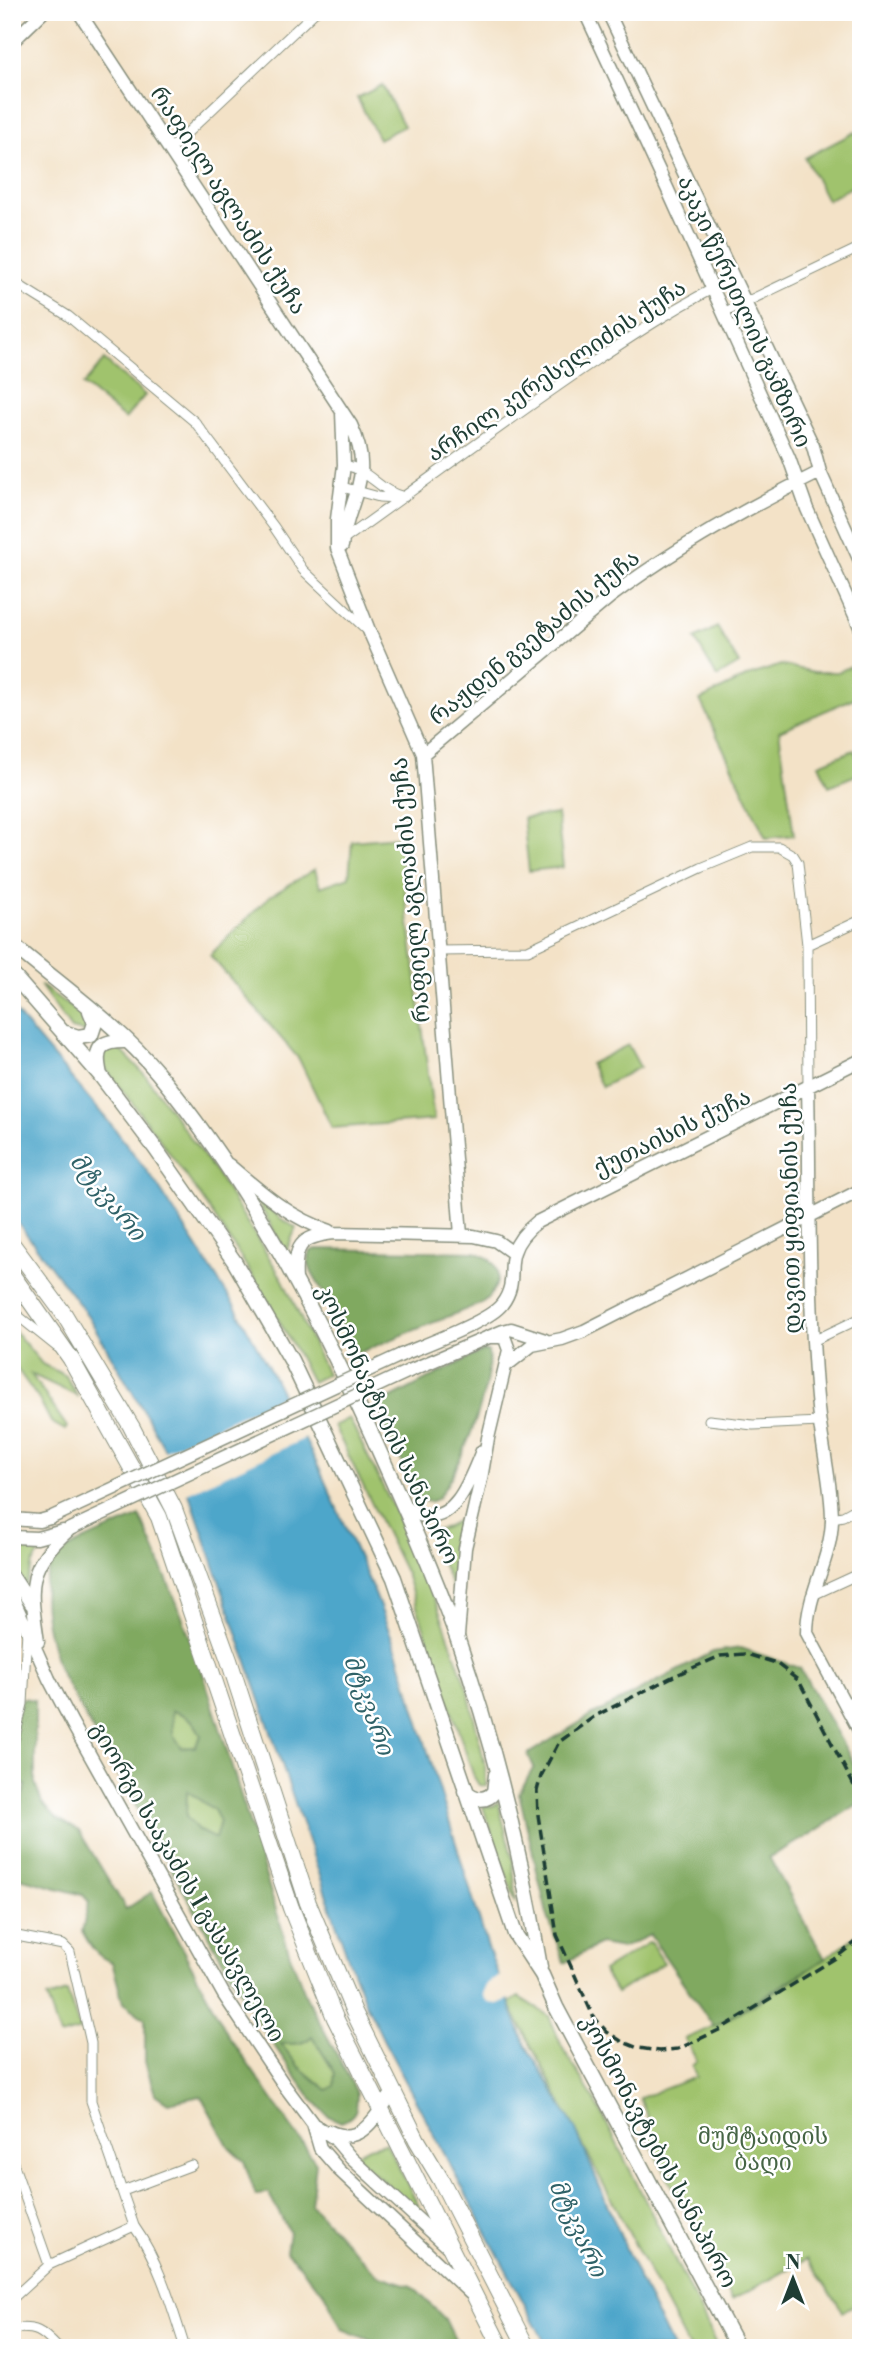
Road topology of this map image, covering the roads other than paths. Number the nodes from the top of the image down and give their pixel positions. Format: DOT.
graph roads {
  1 [pos="43,12"];
  2 [pos="79,12"];
  3 [pos="315,12"];
  4 [pos="585,12"];
  5 [pos="608,12"];
  6 [pos="12,42"];
  7 [pos="170,149"];
  8 [pos="861,247"];
  9 [pos="732,279"];
  10 [pos="12,281"];
  11 [pos="712,289"];
  12 [pos="746,302"];
  13 [pos="723,313"];
  14 [pos="342,412"];
  15 [pos="344,465"];
  16 [pos="362,469"];
  17 [pos="820,472"];
  18 [pos="799,482"];
  19 [pos="342,487"];
  20 [pos="358,492"];
  21 [pos="404,497"];
  22 [pos="342,541"];
  23 [pos="340,557"];
  24 [pos="861,563"];
  25 [pos="861,629"];
  26 [pos="370,633"];
  27 [pos="423,754"];
  28 [pos="861,920"];
  29 [pos="12,944"];
  30 [pos="807,944"];
  31 [pos="438,951"];
  32 [pos="12,974"];
  33 [pos="89,1008"];
  34 [pos="64,1032"];
  35 [pos="128,1041"];
  36 [pos="861,1060"];
  37 [pos="100,1075"];
  38 [pos="808,1087"];
  39 [pos="222,1159"];
  40 [pos="861,1190"];
  41 [pos="809,1217"];
  42 [pos="334,1233"];
  43 [pos="461,1235"];
  44 [pos="12,1244"];
  45 [pos="513,1253"];
  46 [pos="12,1275"];
  47 [pos="296,1280"];
  48 [pos="12,1311"];
  49 [pos="861,1318"];
  50 [pos="488,1337"];
  51 [pos="547,1341"];
  52 [pos="813,1341"];
  53 [pos="71,1359"];
  54 [pos="508,1364"];
  55 [pos="709,1420"];
  56 [pos="820,1422"];
  57 [pos="488,1438"];
  58 [pos="861,1506"];
  59 [pos="404,1507"];
  60 [pos="832,1518"];
  61 [pos="12,1519"];
  62 [pos="58,1536"];
  63 [pos="12,1537"];
  64 [pos="861,1573"];
  65 [pos="12,1575"];
  66 [pos="12,1596"];
  67 [pos="811,1596"];
  68 [pos="33,1608"];
  69 [pos="27,1628"];
  70 [pos="458,1640"];
  71 [pos="39,1653"];
  72 [pos="861,1697"];
  73 [pos="845,1704"];
  74 [pos="861,1734"];
  75 [pos="12,1749"];
  76 [pos="496,1771"];
  77 [pos="464,1791"];
  78 [pos="12,1935"];
  79 [pos="542,1975"];
  80 [pos="394,2091"];
  81 [pos="381,2108"];
  82 [pos="313,2124"];
  83 [pos="12,2160"];
  84 [pos="192,2165"];
  85 [pos="123,2191"];
  86 [pos="134,2226"];
  87 [pos="455,2253"];
  88 [pos="49,2265"];
  89 [pos="12,2299"];
  90 [pos="480,2302"];
  91 [pos="506,2308"];
  92 [pos="12,2329"];
  93 [pos="58,2348"];
  94 [pos="185,2348"];
  95 [pos="501,2348"];
  96 [pos="527,2348"];
  97 [pos="738,2348"];
  1 -- 6 [label="main road"];
  2 -- 7 [label="main road, რაფიელ აგლაძის ქუჩა"];
  3 -- 7 [label="street"];
  4 -- 11 [label="main road, აკაკი წერეთლის გამზირი"];
  5 -- 9 [label="main road, აკაკი წერეთლის გამზირი"];
  7 -- 14 [label="main road, რაფიელ აგლაძის ქუჩა"];
  8 -- 12 [label="street"];
  9 -- 11 [label="street, არჩილ კერესელიძის ქუჩა"];
  9 -- 12 [label="main road, აკაკი წერეთლის გამზირი"];
  10 -- 26 [label="street"];
  11 -- 13 [label="main road, აკაკი წერეთლის გამზირი"];
  11 -- 21 [label="street, არჩილ კერესელიძის ქუჩა"];
  12 -- 13 [label="street"];
  12 -- 17 [label="main road, აკაკი წერეთლის გამზირი"];
  13 -- 18 [label="main road, აკაკი წერეთლის გამზირი"];
  14 -- 15 [label="main road, რაფიელ აგლაძის ქუჩა"];
  14 -- 16 [label="main road, რაფიელ აგლაძის ქუჩა"];
  15 -- 16 [label="street"];
  15 -- 19 [label="main road, რაფიელ აგლაძის ქუჩა"];
  16 -- 20 [label="main road, რაფიელ აგლაძის ქუჩა"];
  16 -- 21 [label="street"];
  17 -- 18 [label="main road, რაჟდენ გვეტაძის ქუჩა"];
  17 -- 24 [label="main road, აკაკი წერეთლის გამზირი"];
  18 -- 25 [label="main road, აკაკი წერეთლის გამზირი"];
  18 -- 27 [label="main road, რაჟდენ გვეტაძის ქუჩა"];
  19 -- 20 [label="street"];
  19 -- 23 [label="main road, რაფიელ აგლაძის ქუჩა"];
  20 -- 21 [label="street"];
  20 -- 22 [label="main road, რაფიელ აგლაძის ქუჩა"];
  21 -- 22 [label="street, არჩილ კერესელიძის ქუჩა"];
  22 -- 23 [label="main road, რაფიელ აგლაძის ქუჩა"];
  23 -- 26 [label="main road, რაფიელ აგლაძის ქუჩა"];
  26 -- 27 [label="main road, რაფიელ აგლაძის ქუჩა"];
  27 -- 31 [label="main road, რაფიელ აგლაძის ქუჩა"];
  28 -- 30 [label="street"];
  29 -- 33 [label="main road, კოსმონავტების სანაპირო"];
  30 -- 31 [label="street, დავით ყიფიანის ქუჩა"];
  30 -- 38 [label="street, დავით ყიფიანის ქუჩა"];
  31 -- 43 [label="main road, რაფიელ აგლაძის ქუჩა"];
  32 -- 34 [label="main road, კოსმონავტების სანაპირო"];
  33 -- 34 [label="main road"];
  33 -- 35 [label="main road, კოსმონავტების სანაპირო"];
  34 -- 37 [label="main road, კოსმონავტების სანაპირო"];
  35 -- 37 [label="main road"];
  35 -- 39 [label="main road, კოსმონავტების სანაპირო"];
  36 -- 38 [label="main road, ქუთაისის ქუჩა"];
  37 -- 77 [label="main road, კოსმონავტების სანაპირო"];
  38 -- 41 [label="main road, დავით ყიფიანის ქუჩა"];
  38 -- 45 [label="main road, ქუთაისის ქუჩა"];
  39 -- 42 [label="main road"];
  39 -- 47 [label="main road, კოსმონავტების სანაპირო"];
  40 -- 41 [label="main road"];
  41 -- 51 [label="main road"];
  41 -- 52 [label="main road, დავით ყიფიანის ქუჩა"];
  42 -- 43 [label="main road"];
  42 -- 47 [label="main road"];
  43 -- 45 [label="main road"];
  44 -- 80 [label="highway"];
  45 -- 61 [label="main road, bridge"];
  46 -- 53 [label="highway"];
  47 -- 59 [label="main road, კოსმონავტების სანაპირო"];
  48 -- 53 [label="street"];
  49 -- 52 [label="street"];
  50 -- 51 [label="main road, გიორგი სააკაძის I გასასვლელი"];
  50 -- 54 [label="main road"];
  50 -- 62 [label="main road, გიორგი სააკაძის I გასასვლელი, bridge"];
  51 -- 54 [label="main road"];
  52 -- 56 [label="main road, დავით ყიფიანის ქუჩა"];
  53 -- 81 [label="highway"];
  54 -- 57 [label="main road"];
  55 -- 56 [label="street"];
  56 -- 60 [label="main road, დავით ყიფიანის ქუჩა"];
  57 -- 59 [label="main road"];
  57 -- 70 [label="main road"];
  58 -- 60 [label="street"];
  59 -- 70 [label="main road, კოსმონავტების სანაპირო"];
  60 -- 67 [label="main road, დავით ყიფიანის ქუჩა"];
  62 -- 63 [label="main road"];
  62 -- 68 [label="main road, გიორგი სააკაძის I გასასვლელი"];
  64 -- 67 [label="street"];
  65 -- 68 [label="main road, გიორგი სააკაძის I გასასვლელი"];
  66 -- 69 [label="main road, გიორგი სააკაძის I გასასვლელი"];
  67 -- 73 [label="main road, დავით ყიფიანის ქუჩა"];
  68 -- 71 [label="main road, გიორგი სააკაძის I გასასვლელი"];
  69 -- 71 [label="main road, გიორგი სააკაძის I გასასვლელი"];
  69 -- 75 [label="street"];
  70 -- 76 [label="main road, კოსმონავტების სანაპირო"];
  71 -- 82 [label="main road, გიორგი სააკაძის I გასასვლელი"];
  72 -- 73 [label="street"];
  73 -- 74 [label="main road, დავით ყიფიანის ქუჩა"];
  76 -- 77 [label="main road"];
  76 -- 79 [label="main road, კოსმონავტების სანაპირო"];
  77 -- 79 [label="main road, კოსმონავტების სანაპირო"];
  78 -- 85 [label="street"];
  79 -- 97 [label="main road, კოსმონავტების სანაპირო"];
  80 -- 81 [label="main road"];
  80 -- 91 [label="highway"];
  81 -- 82 [label="main road"];
  81 -- 87 [label="highway"];
  82 -- 87 [label="main road, გიორგი სააკაძის I გასასვლელი"];
  82 -- 90 [label="main road, გიორგი სააკაძის I გასასვლელი"];
  83 -- 88 [label="street"];
  84 -- 85 [label="street"];
  85 -- 86 [label="street"];
  86 -- 88 [label="street"];
  86 -- 94 [label="street"];
  87 -- 90 [label="highway"];
  87 -- 91 [label="highway"];
  88 -- 89 [label="street"];
  90 -- 95 [label="highway"];
  91 -- 96 [label="highway"];
  92 -- 93 [label="street"];
}
